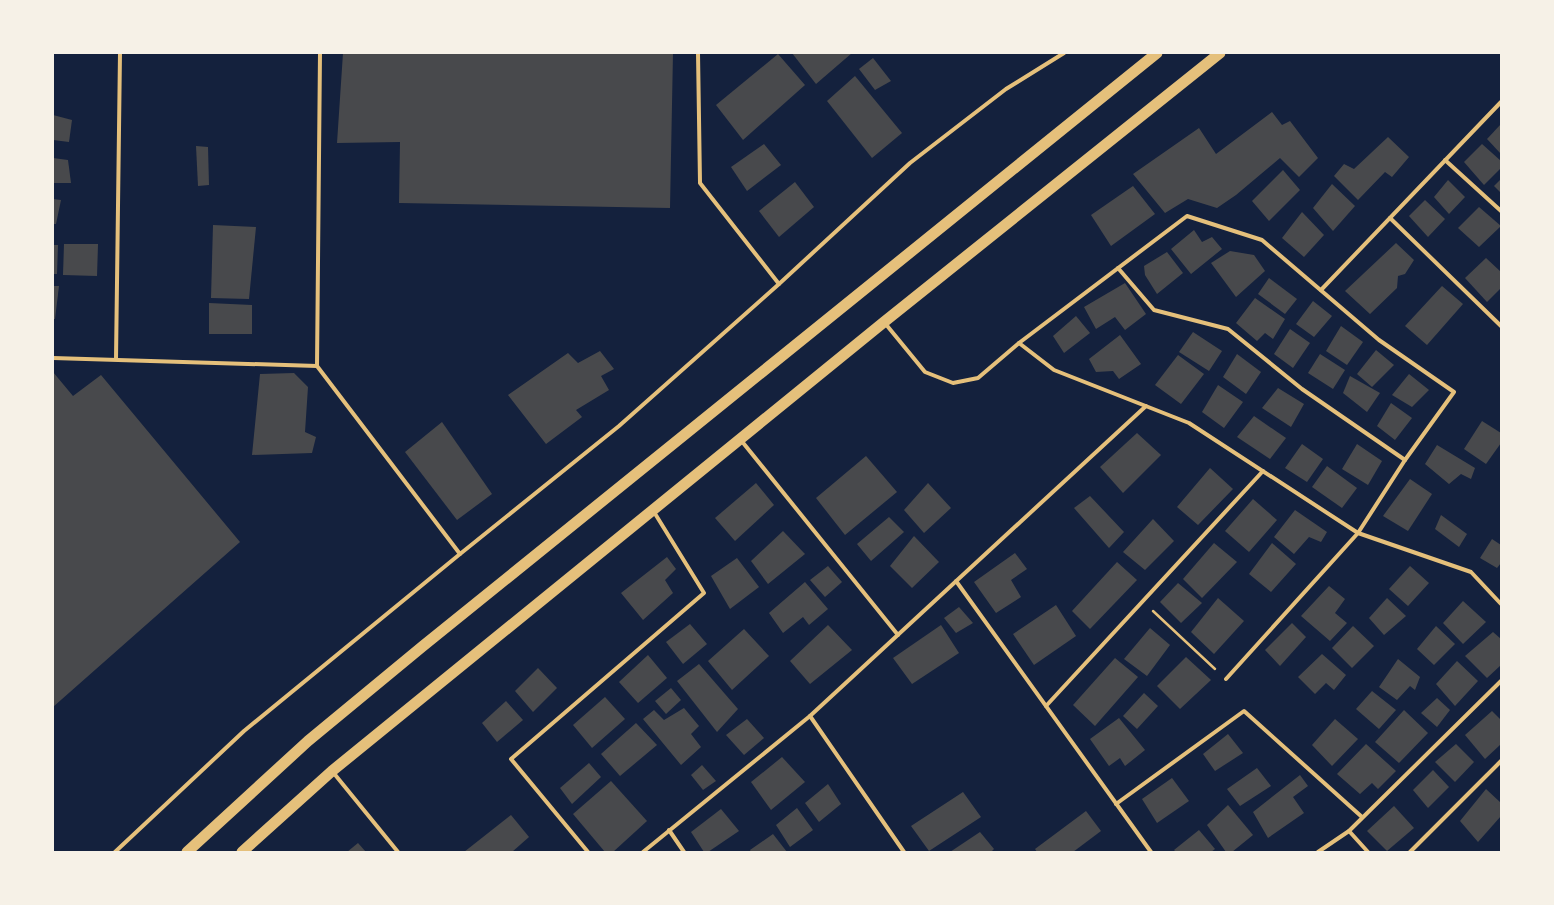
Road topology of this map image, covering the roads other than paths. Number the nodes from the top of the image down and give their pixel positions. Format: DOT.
graph roads {
  1 [pos="120,53"];
  2 [pos="320,53"];
  3 [pos="698,53"];
  4 [pos="1064,53"];
  5 [pos="1157,53"];
  6 [pos="1220,53"];
  7 [pos="1501,103"];
  8 [pos="1445,160"];
  9 [pos="1501,211"];
  10 [pos="1390,218"];
  11 [pos="1118,268"];
  12 [pos="779,284"];
  13 [pos="1321,290"];
  14 [pos="884,322"];
  15 [pos="1501,326"];
  16 [pos="1019,343"];
  17 [pos="53,358"];
  18 [pos="116,359"];
  19 [pos="317,366"];
  20 [pos="1146,406"];
  21 [pos="740,439"];
  22 [pos="1405,460"];
  23 [pos="1263,471"];
  24 [pos="652,510"];
  25 [pos="1358,533"];
  26 [pos="460,554"];
  27 [pos="956,581"];
  28 [pos="1501,604"];
  29 [pos="898,635"];
  30 [pos="1226,679"];
  31 [pos="1501,681"];
  32 [pos="1046,706"];
  33 [pos="810,716"];
  34 [pos="1501,761"];
  35 [pos="332,771"];
  36 [pos="1116,804"];
  37 [pos="1362,818"];
  38 [pos="669,830"];
  39 [pos="1349,831"];
  40 [pos="115,852"];
  41 [pos="187,852"];
  42 [pos="242,852"];
  43 [pos="398,852"];
  44 [pos="588,852"];
  45 [pos="643,852"];
  46 [pos="684,852"];
  47 [pos="904,852"];
  48 [pos="1151,852"];
  49 [pos="1318,852"];
  50 [pos="1368,852"];
  51 [pos="1410,852"];
  1 -- 18 [label="street"];
  2 -- 19 [label="street"];
  3 -- 12 [label="street"];
  4 -- 12 [label="street"];
  5 -- 41 [label="highway"];
  6 -- 14 [label="highway"];
  7 -- 8 [label="street"];
  8 -- 9 [label="street"];
  8 -- 10 [label="street"];
  10 -- 13 [label="street"];
  10 -- 15 [label="street"];
  11 -- 13 [label="street"];
  11 -- 16 [label="street"];
  11 -- 22 [label="street"];
  12 -- 26 [label="street"];
  13 -- 22 [label="street"];
  14 -- 16 [label="street"];
  14 -- 21 [label="highway"];
  16 -- 20 [label="street"];
  17 -- 18 [label="street"];
  18 -- 19 [label="street"];
  19 -- 26 [label="street"];
  20 -- 23 [label="street"];
  20 -- 27 [label="street"];
  21 -- 24 [label="highway"];
  21 -- 29 [label="street"];
  22 -- 25 [label="street"];
  23 -- 25 [label="street"];
  23 -- 32 [label="street"];
  24 -- 35 [label="highway"];
  24 -- 44 [label="street"];
  25 -- 28 [label="street"];
  25 -- 30 [label="street"];
  26 -- 40 [label="street"];
  27 -- 29 [label="street"];
  27 -- 32 [label="street"];
  29 -- 33 [label="street"];
  31 -- 37 [label="street"];
  32 -- 36 [label="street"];
  33 -- 38 [label="street"];
  33 -- 47 [label="street"];
  34 -- 51 [label="street"];
  35 -- 42 [label="highway"];
  35 -- 43 [label="street"];
  36 -- 37 [label="street"];
  36 -- 48 [label="street"];
  37 -- 39 [label="street"];
  38 -- 45 [label="street"];
  38 -- 46 [label="street"];
  39 -- 49 [label="street"];
  39 -- 50 [label="street"];
}
